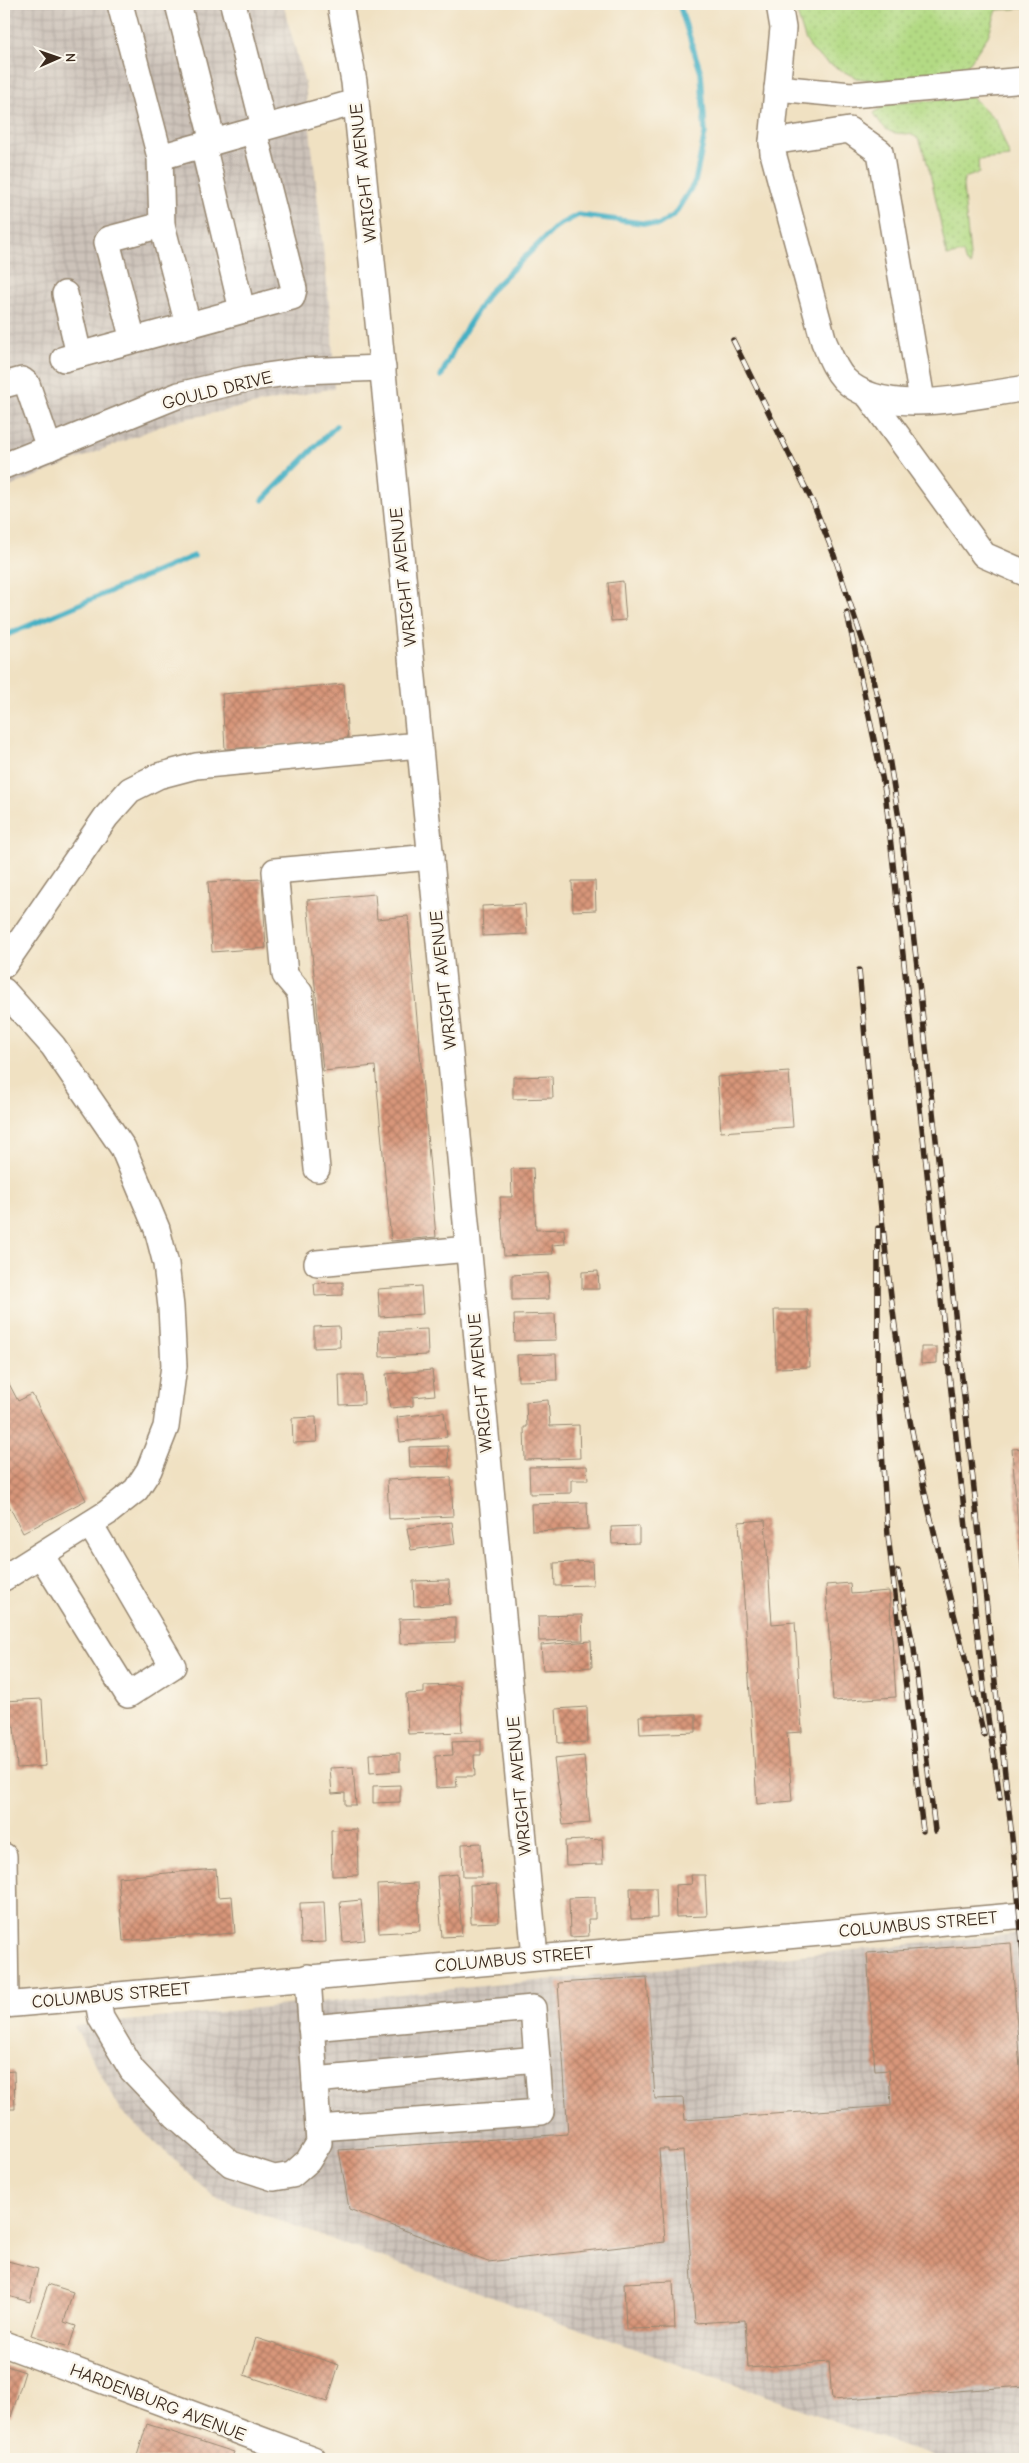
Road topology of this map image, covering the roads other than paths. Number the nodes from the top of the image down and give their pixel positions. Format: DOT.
graph roads {
  1 [pos="120,4"];
  2 [pos="178,4"];
  3 [pos="233,4"];
  4 [pos="340,4"];
  5 [pos="779,4"];
  6 [pos="1025,80"];
  7 [pos="776,88"];
  8 [pos="356,102"];
  9 [pos="259,129"];
  10 [pos="772,142"];
  11 [pos="208,144"];
  12 [pos="160,157"];
  13 [pos="162,225"];
  14 [pos="65,294"];
  15 [pos="242,310"];
  16 [pos="188,325"];
  17 [pos="133,340"];
  18 [pos="383,368"];
  19 [pos="4,385"];
  20 [pos="1021,389"];
  21 [pos="868,395"];
  22 [pos="922,400"];
  23 [pos="49,448"];
  24 [pos="4,466"];
  25 [pos="1025,573"];
  26 [pos="419,745"];
  27 [pos="431,857"];
  28 [pos="4,965"];
  29 [pos="4,992"];
  30 [pos="317,1169"];
  31 [pos="468,1249"];
  32 [pos="316,1262"];
  33 [pos="90,1524"];
  34 [pos="41,1555"];
  35 [pos="4,1578"];
  36 [pos="4,1856"];
  37 [pos="1025,1915"];
  38 [pos="535,1957"];
  39 [pos="308,1977"];
  40 [pos="97,1996"];
  41 [pos="5,2005"];
  42 [pos="311,2028"];
  43 [pos="537,2059"];
  44 [pos="315,2080"];
  45 [pos="318,2128"];
  46 [pos="4,2344"];
  47 [pos="256,2450"];
  48 [pos="313,2459"];
  1 -- 12 [label="street"];
  2 -- 11 [label="street"];
  3 -- 9 [label="street"];
  4 -- 8 [label="street, WRIGHT AVENUE"];
  5 -- 7 [label="street"];
  6 -- 7 [label="street"];
  7 -- 10 [label="street"];
  8 -- 9 [label="street"];
  8 -- 18 [label="street, WRIGHT AVENUE"];
  9 -- 11 [label="street"];
  9 -- 15 [label="street"];
  10 -- 21 [label="street"];
  10 -- 22 [label="street"];
  11 -- 12 [label="street"];
  11 -- 15 [label="street"];
  12 -- 13 [label="street"];
  13 -- 16 [label="street"];
  13 -- 17 [label="street"];
  14 -- 17 [label="street"];
  15 -- 16 [label="street"];
  16 -- 17 [label="street"];
  18 -- 23 [label="street, GOULD DRIVE"];
  18 -- 26 [label="street, WRIGHT AVENUE"];
  19 -- 23 [label="street"];
  20 -- 22 [label="street"];
  21 -- 22 [label="street"];
  21 -- 25 [label="street"];
  23 -- 24 [label="street, GOULD DRIVE"];
  26 -- 27 [label="street, WRIGHT AVENUE"];
  26 -- 28 [label="street"];
  27 -- 30 [label="street"];
  27 -- 31 [label="street, WRIGHT AVENUE"];
  29 -- 33 [label="street"];
  31 -- 32 [label="street"];
  31 -- 38 [label="street, WRIGHT AVENUE"];
  33 -- 34 [label="street"];
  33 -- 34 [label="street"];
  34 -- 35 [label="street"];
  36 -- 41 [label="street"];
  37 -- 38 [label="street, COLUMBUS STREET"];
  38 -- 39 [label="street, COLUMBUS STREET"];
  39 -- 40 [label="street, COLUMBUS STREET"];
  39 -- 42 [label="street"];
  40 -- 41 [label="street, COLUMBUS STREET"];
  40 -- 45 [label="street"];
  42 -- 43 [label="street"];
  42 -- 44 [label="street"];
  43 -- 44 [label="street"];
  43 -- 45 [label="street"];
  44 -- 45 [label="street"];
  46 -- 47 [label="street, HARDENBURG AVENUE"];
  47 -- 48 [label="street, HARDENBURG AVENUE"];
}
